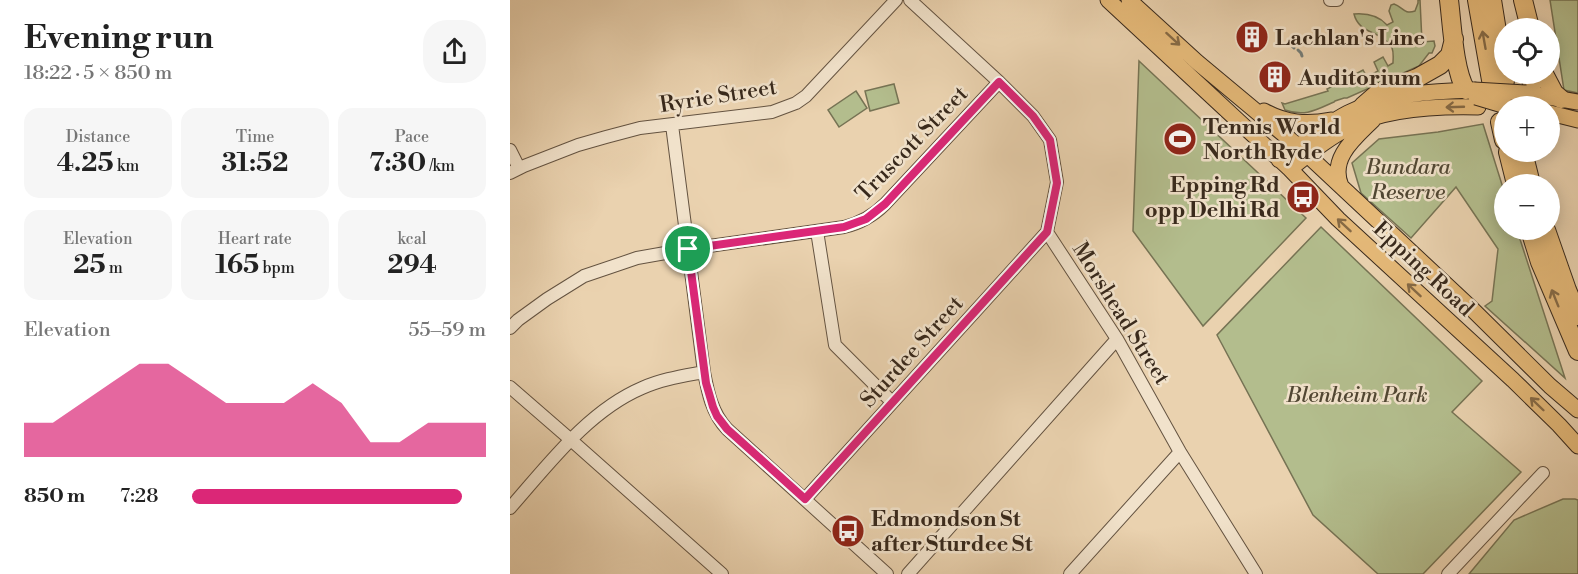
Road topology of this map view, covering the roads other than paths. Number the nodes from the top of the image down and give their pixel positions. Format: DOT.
graph roads {
  1 [pos="896,0"];
  2 [pos="909,0"];
  3 [pos="1108,0"];
  4 [pos="1130,0"];
  5 [pos="1330,0"];
  6 [pos="1337,0"];
  7 [pos="1449,0"];
  8 [pos="1477,0"];
  9 [pos="1492,0"];
  10 [pos="1521,0"];
  11 [pos="1522,18"];
  12 [pos="1527,18"];
  13 [pos="1454,39"];
  14 [pos="999,82"];
  15 [pos="1549,84"];
  16 [pos="1473,96"];
  17 [pos="1494,97"];
  18 [pos="1570,100"];
  19 [pos="1248,104"];
  20 [pos="1369,112"];
  21 [pos="1494,112"];
  22 [pos="1560,116"];
  23 [pos="1337,119"];
  24 [pos="1578,120"];
  25 [pos="672,124"];
  26 [pos="510,150"];
  27 [pos="1303,151"];
  28 [pos="1285,165"];
  29 [pos="515,171"];
  30 [pos="1341,186"];
  31 [pos="817,231"];
  32 [pos="1047,232"];
  33 [pos="1533,240"];
  34 [pos="1550,240"];
  35 [pos="688,249"];
  36 [pos="1578,316"];
  37 [pos="510,328"];
  38 [pos="1117,339"];
  39 [pos="1578,351"];
  40 [pos="704,372"];
  41 [pos="1550,386"];
  42 [pos="510,387"];
  43 [pos="892,402"];
  44 [pos="1578,410"];
  45 [pos="1578,418"];
  46 [pos="571,440"];
  47 [pos="1578,446"];
  48 [pos="1180,452"];
  49 [pos="1543,473"];
  50 [pos="805,499"];
  51 [pos="510,508"];
  52 [pos="722,574"];
  53 [pos="887,574"];
  54 [pos="908,574"];
  55 [pos="1070,574"];
  56 [pos="1256,574"];
  57 [pos="1449,574"];
  1 -- 2 [label="street"];
  1 -- 25 [label="street, Ryrie Street"];
  2 -- 14 [label="street, Morshead Street"];
  3 -- 28 [label="main road, Epping Road"];
  4 -- 19 [label="main road, Epping Road, one-way"];
  5 -- 6 [label="street"];
  7 -- 13 [label="highway"];
  9 -- 8 [label="highway, one-way"];
  10 -- 11 [label="highway"];
  10 -- 12 [label="highway"];
  13 -- 16 [label="highway"];
  13 -- 20 [label="highway"];
  14 -- 31 [label="street, Truscott Street"];
  14 -- 32 [label="street, Morshead Street"];
  15 -- 18 [label="highway"];
  16 -- 17 [label="main road, bridge"];
  16 -- 20 [label="main road, one-way"];
  16 -- 20 [label="main road"];
  16 -- 21 [label="main road, bridge"];
  19 -- 23 [label="main road"];
  19 -- 27 [label="main road, Epping Road"];
  20 -- 23 [label="main road"];
  20 -- 27 [label="main road"];
  20 -- 30 [label="main road"];
  22 -- 24 [label="main road"];
  23 -- 27 [label="main road"];
  25 -- 29 [label="street, Ryrie Street"];
  25 -- 35 [label="street"];
  26 -- 29 [label="street"];
  27 -- 28 [label="main road"];
  27 -- 30 [label="main road, Epping Road"];
  47 -- 28 [label="main road, Epping Road, one-way"];
  30 -- 41 [label="main road, Epping Road"];
  31 -- 35 [label="street, Truscott Street"];
  31 -- 43 [label="street"];
  32 -- 38 [label="street, Morshead Street"];
  32 -- 43 [label="street, Sturdee Street"];
  39 -- 33 [label="highway, one-way"];
  34 -- 36 [label="highway"];
  35 -- 37 [label="street, Truscott Street"];
  35 -- 40 [label="street"];
  38 -- 48 [label="street, Morshead Street"];
  38 -- 54 [label="street"];
  40 -- 46 [label="street"];
  40 -- 50 [label="street"];
  41 -- 44 [label="main road, Epping Road"];
  41 -- 45 [label="main road"];
  42 -- 46 [label="street"];
  43 -- 50 [label="street, Sturdee Street"];
  46 -- 51 [label="street"];
  46 -- 52 [label="street"];
  48 -- 55 [label="street"];
  48 -- 56 [label="street, Morshead Street"];
  49 -- 57 [label="street"];
  50 -- 53 [label="street"];
}
